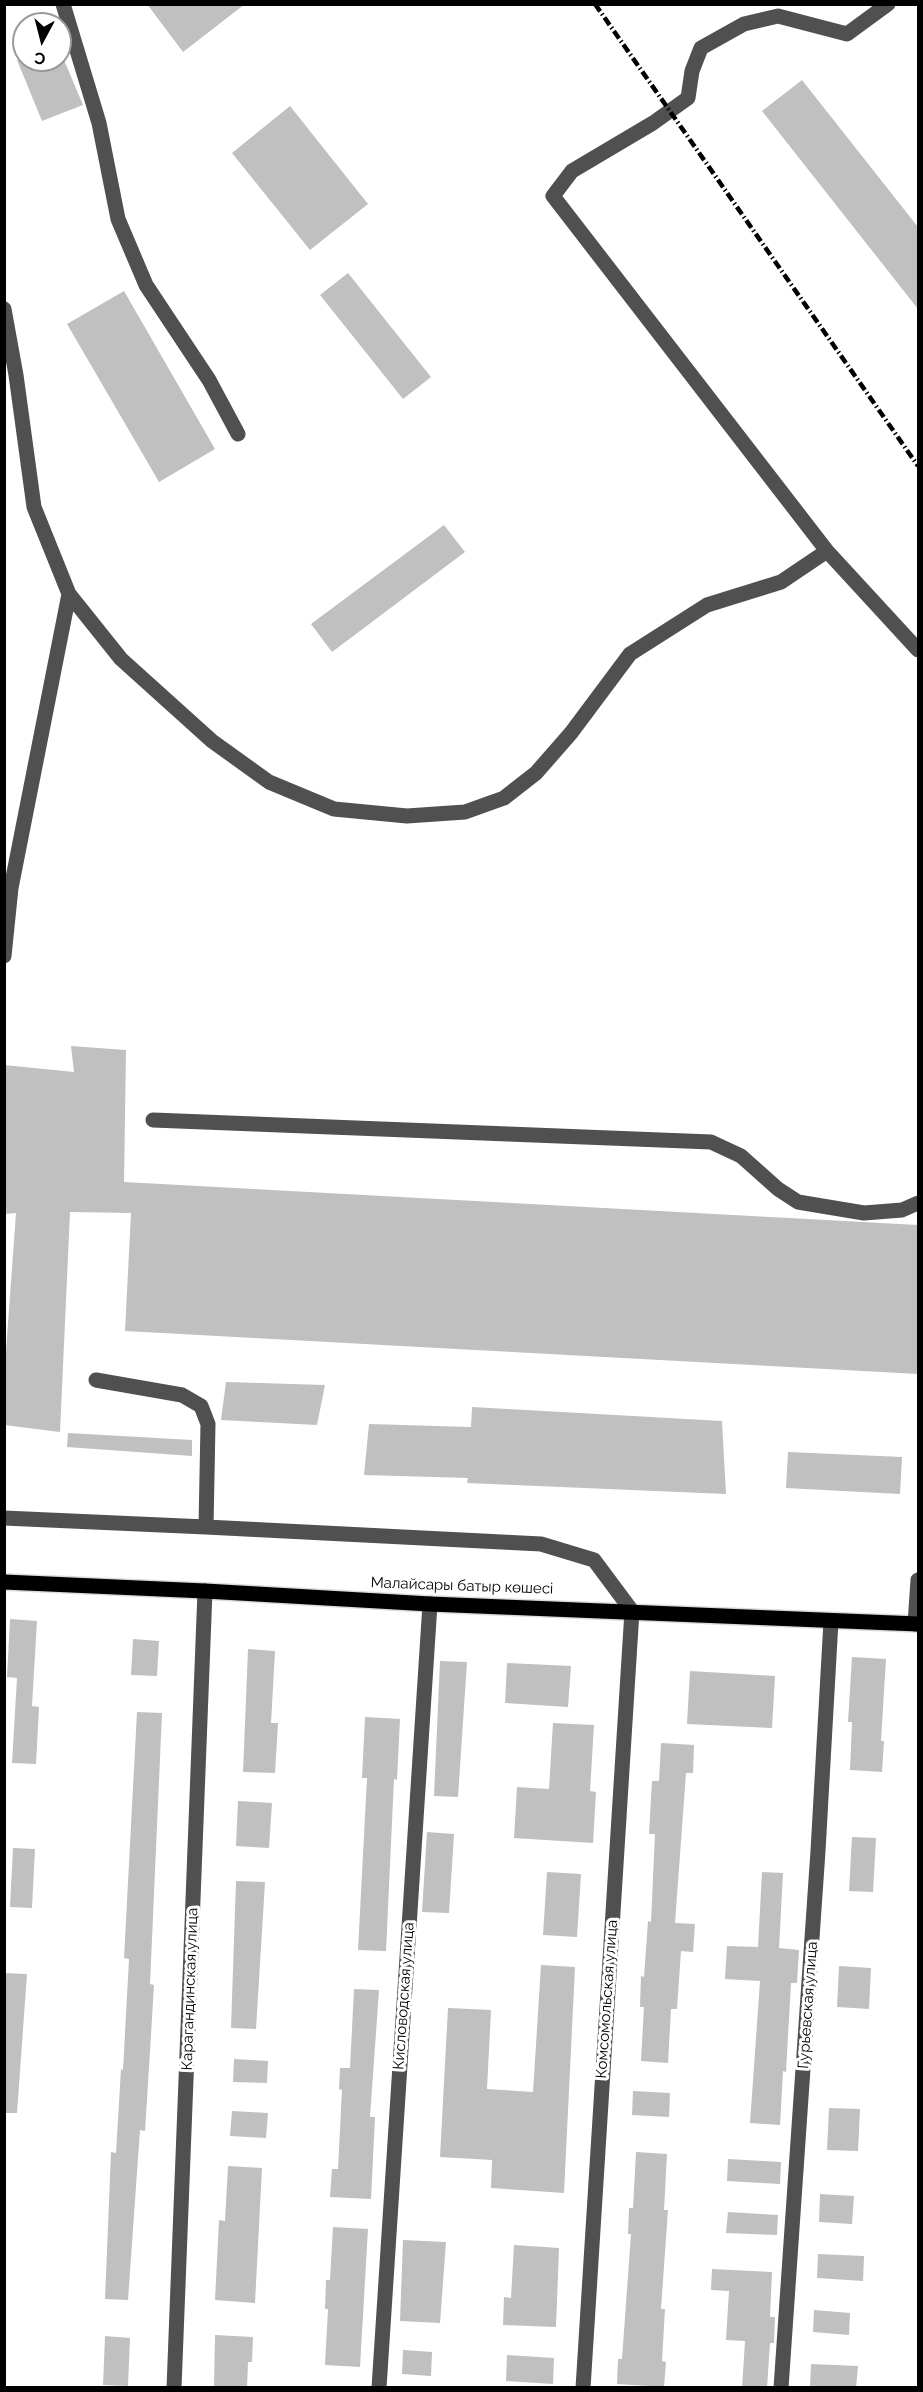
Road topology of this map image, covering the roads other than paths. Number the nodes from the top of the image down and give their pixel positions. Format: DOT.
graph roads {
  1 [pos="63,4"];
  2 [pos="888,4"];
  3 [pos="4,309"];
  4 [pos="238,434"];
  5 [pos="827,551"];
  6 [pos="69,594"];
  7 [pos="918,650"];
  8 [pos="4,956"];
  9 [pos="153,1120"];
  10 [pos="918,1203"];
  11 [pos="96,1380"];
  12 [pos="4,1518"];
  13 [pos="206,1527"];
  14 [pos="918,1580"];
  15 [pos="4,1582"];
  16 [pos="205,1591"];
  17 [pos="430,1604"];
  18 [pos="632,1611"];
  19 [pos="831,1621"];
  20 [pos="917,1624"];
  21 [pos="174,2388"];
  22 [pos="379,2388"];
  23 [pos="583,2388"];
  24 [pos="781,2388"];
  1 -- 4 [label="street"];
  2 -- 5 [label="street"];
  3 -- 6 [label="street"];
  5 -- 6 [label="street"];
  5 -- 7 [label="street"];
  6 -- 8 [label="street"];
  9 -- 10 [label="street"];
  11 -- 13 [label="street"];
  12 -- 13 [label="street"];
  13 -- 18 [label="street"];
  14 -- 20 [label="street"];
  15 -- 16 [label="main road, Малайсары батыр көшесі"];
  16 -- 17 [label="main road, Малайсары батыр көшесі"];
  16 -- 21 [label="street, Карагандинская улица"];
  17 -- 18 [label="main road, Малайсары батыр көшесі"];
  17 -- 22 [label="street, Кисловодская улица"];
  18 -- 19 [label="main road, Малайсары батыр көшесі"];
  18 -- 23 [label="street, Комсомольская улица"];
  19 -- 20 [label="main road, Малайсары батыр көшесі"];
  19 -- 24 [label="street, Гурьевская улица"];
}
